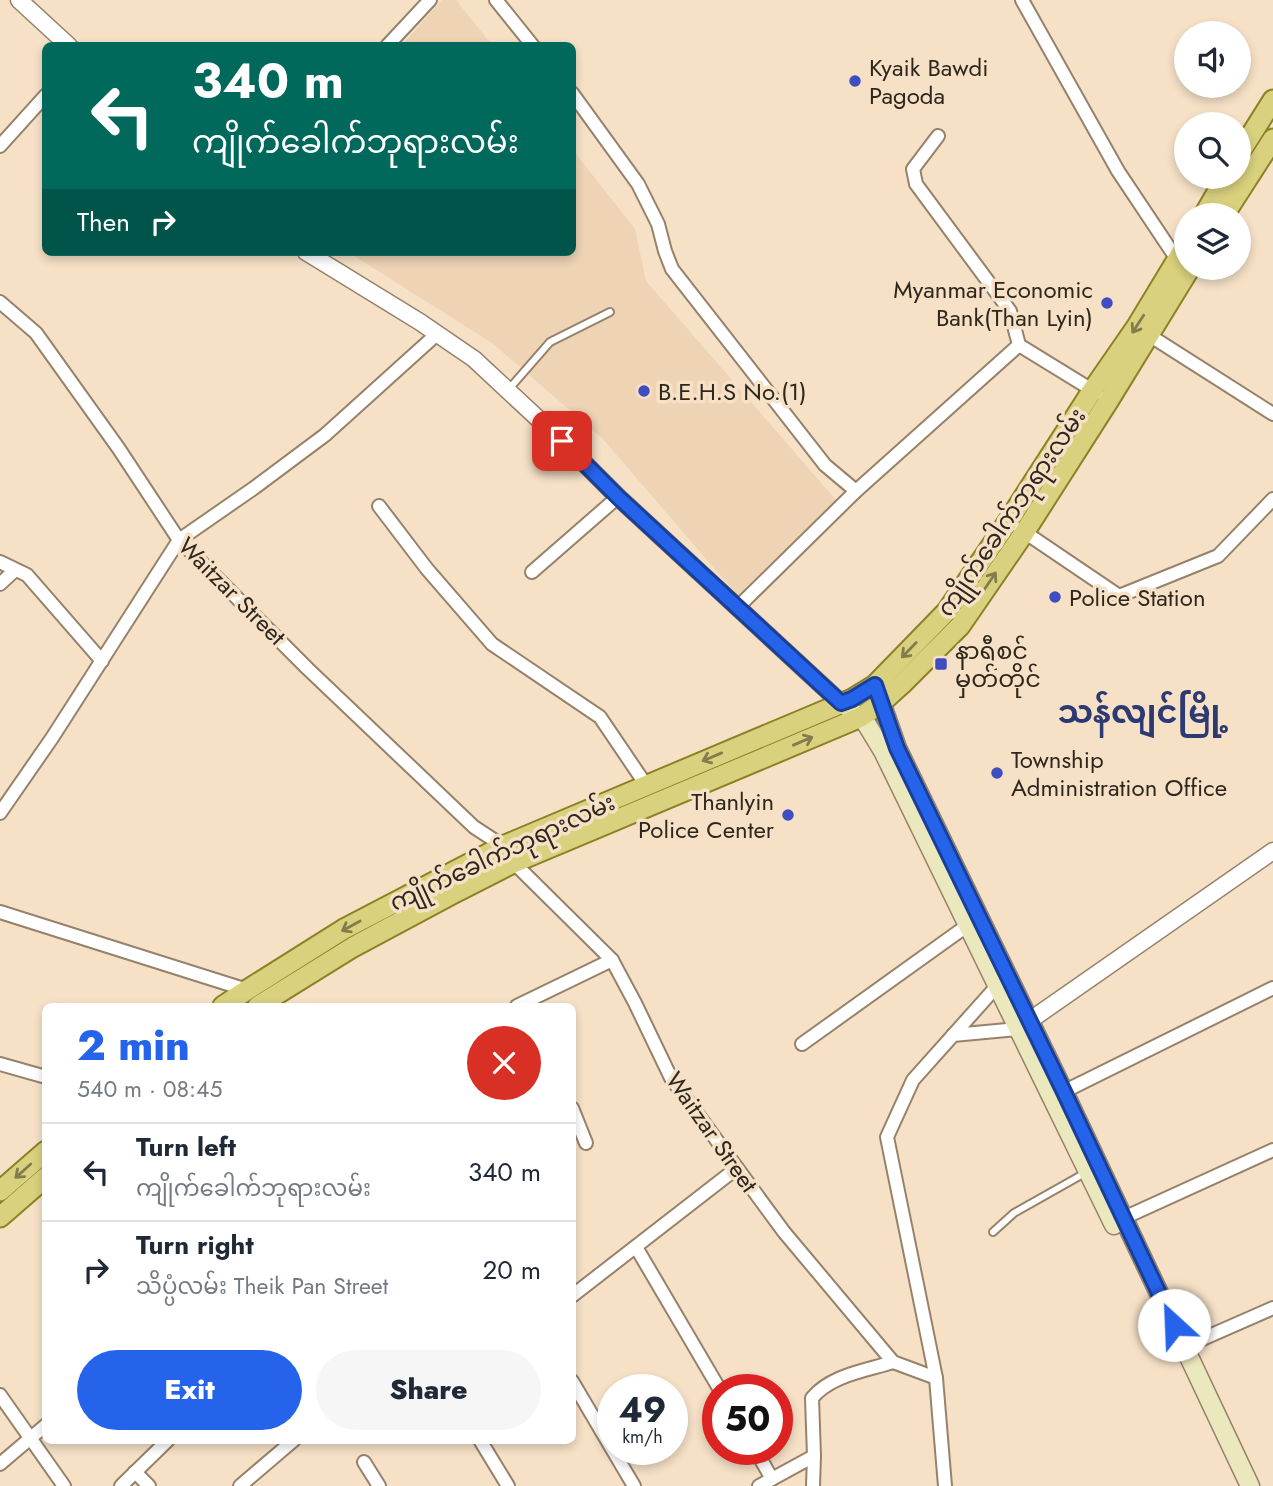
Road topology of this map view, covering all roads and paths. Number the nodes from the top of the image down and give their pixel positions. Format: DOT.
graph roads {
  1 [pos="19,0"];
  2 [pos="430,0"];
  3 [pos="496,0"];
  4 [pos="1022,0"];
  5 [pos="65,42"];
  6 [pos="391,42"];
  7 [pos="530,42"];
  8 [pos="42,99"];
  9 [pos="576,99"];
  10 [pos="1273,100"];
  11 [pos="1251,135"];
  12 [pos="937,136"];
  13 [pos="1273,139"];
  14 [pos="0,146"];
  15 [pos="1232,203"];
  16 [pos="1174,244"];
  17 [pos="313,256"];
  18 [pos="1174,274"];
  19 [pos="1175,280"];
  20 [pos="0,302"];
  21 [pos="610,312"];
  22 [pos="438,333"];
  23 [pos="1149,335"];
  24 [pos="1019,345"];
  25 [pos="508,391"];
  26 [pos="1101,396"];
  27 [pos="1273,414"];
  28 [pos="856,491"];
  29 [pos="618,497"];
  30 [pos="1273,499"];
  31 [pos="379,506"];
  32 [pos="1016,526"];
  33 [pos="179,540"];
  34 [pos="0,562"];
  35 [pos="15,569"];
  36 [pos="533,572"];
  37 [pos="0,584"];
  38 [pos="738,607"];
  39 [pos="102,661"];
  40 [pos="878,694"];
  41 [pos="841,703"];
  42 [pos="861,718"];
  43 [pos="646,785"];
  44 [pos="0,813"];
  45 [pos="503,846"];
  46 [pos="1273,851"];
  47 [pos="514,863"];
  48 [pos="0,912"];
  49 [pos="968,925"];
  50 [pos="612,960"];
  51 [pos="997,986"];
  52 [pos="1273,988"];
  53 [pos="252,998"];
  54 [pos="234,1003"];
  55 [pos="531,1003"];
  56 [pos="1024,1025"];
  57 [pos="953,1035"];
  58 [pos="802,1044"];
  59 [pos="0,1064"];
  60 [pos="42,1076"];
  61 [pos="1058,1095"];
  62 [pos="576,1118"];
  63 [pos="586,1143"];
  64 [pos="1273,1150"];
  65 [pos="42,1154"];
  66 [pos="737,1168"];
  67 [pos="1093,1168"];
  68 [pos="42,1180"];
  69 [pos="0,1191"];
  70 [pos="0,1217"];
  71 [pos="1118,1221"];
  72 [pos="993,1232"];
  73 [pos="636,1247"];
  74 [pos="576,1293"];
  75 [pos="1273,1308"];
  76 [pos="1180,1349"];
  77 [pos="893,1362"];
  78 [pos="711,1374"];
  79 [pos="936,1378"];
  80 [pos="576,1388"];
  81 [pos="0,1395"];
  82 [pos="42,1428"];
  83 [pos="30,1439"];
  84 [pos="164,1444"];
  85 [pos="289,1444"];
  86 [pos="482,1444"];
  87 [pos="814,1456"];
  88 [pos="364,1462"];
  89 [pos="0,1464"];
  90 [pos="764,1465"];
  91 [pos="135,1472"];
  92 [pos="772,1479"];
  93 [pos="64,1486"];
  94 [pos="121,1486"];
  95 [pos="149,1486"];
  96 [pos="240,1486"];
  97 [pos="379,1486"];
  98 [pos="508,1486"];
  99 [pos="634,1486"];
  100 [pos="760,1486"];
  101 [pos="813,1486"];
  102 [pos="945,1486"];
  103 [pos="1239,1486"];
  104 [pos="1250,1486"];
  1 -- 5 [label="street"];
  2 -- 6 [label="street"];
  3 -- 7 [label="street"];
  4 -- 16 [label="street"];
  8 -- 14 [label="street"];
  9 -- 28 [label="street"];
  10 -- 11 [label="main road"];
  12 -- 24 [label="street"];
  13 -- 15 [label="main road"];
  17 -- 22 [label="street"];
  18 -- 26 [label="main road, ကျိုက်ခေါက်ဘုရားလမ်း, one-way"];
  19 -- 23 [label="main road, ကျိုက်ခေါက်ဘုရားလမ်း"];
  20 -- 33 [label="street, Waitzar Street"];
  21 -- 25 [label="lane"];
  22 -- 25 [label="street"];
  22 -- 33 [label="street"];
  23 -- 26 [label="main road, ကျိုက်ခေါက်ဘုရားလမ်း"];
  23 -- 27 [label="street"];
  24 -- 26 [label="street"];
  24 -- 28 [label="street"];
  25 -- 29 [label="street"];
  26 -- 32 [label="main road, ကျိုက်ခေါက်ဘုရားလမ်း"];
  28 -- 38 [label="street"];
  29 -- 36 [label="street"];
  29 -- 38 [label="street"];
  30 -- 32 [label="street"];
  31 -- 43 [label="street"];
  32 -- 40 [label="main road, ကျိုက်ခေါက်ဘုရားလမ်း"];
  33 -- 39 [label="street"];
  33 -- 45 [label="street, Waitzar Street"];
  34 -- 35 [label="street"];
  35 -- 37 [label="street"];
  35 -- 39 [label="street"];
  38 -- 41 [label="street"];
  39 -- 44 [label="street"];
  40 -- 41 [label="main road, ကျိုက်ခေါက်ဘုရားလမ်း"];
  40 -- 42 [label="main road, ကျိုက်ခေါက်ဘုရားလမ်း"];
  40 -- 56 [label="main road"];
  41 -- 42 [label="main road"];
  41 -- 43 [label="main road, ကျိုက်ခေါက်ဘုရားလမ်း, one-way"];
  47 -- 42 [label="main road, ကျိုက်ခေါက်ဘုရားလမ်း, one-way"];
  42 -- 49 [label="main road"];
  43 -- 45 [label="main road, ကျိုက်ခေါက်ဘုရားလမ်း"];
  45 -- 53 [label="main road, ကျိုက်ခေါက်ဘုရားလမ်း, one-way"];
  46 -- 56 [label="street"];
  47 -- 50 [label="street, Waitzar Street"];
  47 -- 53 [label="main road, ကျိုက်ခေါက်ဘုရားလမ်း"];
  48 -- 53 [label="street"];
  49 -- 51 [label="main road"];
  49 -- 58 [label="street"];
  50 -- 55 [label="street"];
  50 -- 66 [label="street, Waitzar Street"];
  51 -- 56 [label="main road"];
  51 -- 57 [label="street"];
  52 -- 61 [label="street"];
  53 -- 54 [label="main road, ကျိုက်ခေါက်ဘုရားလမ်း"];
  56 -- 57 [label="street"];
  56 -- 61 [label="main road"];
  57 -- 79 [label="street"];
  59 -- 60 [label="street"];
  61 -- 67 [label="main road"];
  62 -- 63 [label="street"];
  64 -- 71 [label="street"];
  65 -- 69 [label="main road, one-way"];
  66 -- 73 [label="street"];
  66 -- 77 [label="street, Waitzar Street"];
  67 -- 71 [label="main road"];
  67 -- 72 [label="lane"];
  68 -- 70 [label="main road"];
  71 -- 76 [label="main road"];
  73 -- 74 [label="street"];
  73 -- 78 [label="street"];
  75 -- 76 [label="street"];
  76 -- 103 [label="main road"];
  76 -- 104 [label="main road"];
  77 -- 79 [label="street, Waitzar Street"];
  77 -- 87 [label="street"];
  79 -- 102 [label="street"];
  80 -- 99 [label="street"];
  81 -- 83 [label="street"];
  82 -- 83 [label="street"];
  83 -- 89 [label="street"];
  83 -- 93 [label="street"];
  84 -- 91 [label="street"];
  85 -- 96 [label="street"];
  86 -- 98 [label="street"];
  87 -- 92 [label="street"];
  87 -- 101 [label="street"];
  88 -- 97 [label="street"];
  90 -- 92 [label="street"];
  91 -- 94 [label="street"];
  91 -- 95 [label="street"];
  92 -- 100 [label="street"];
}
